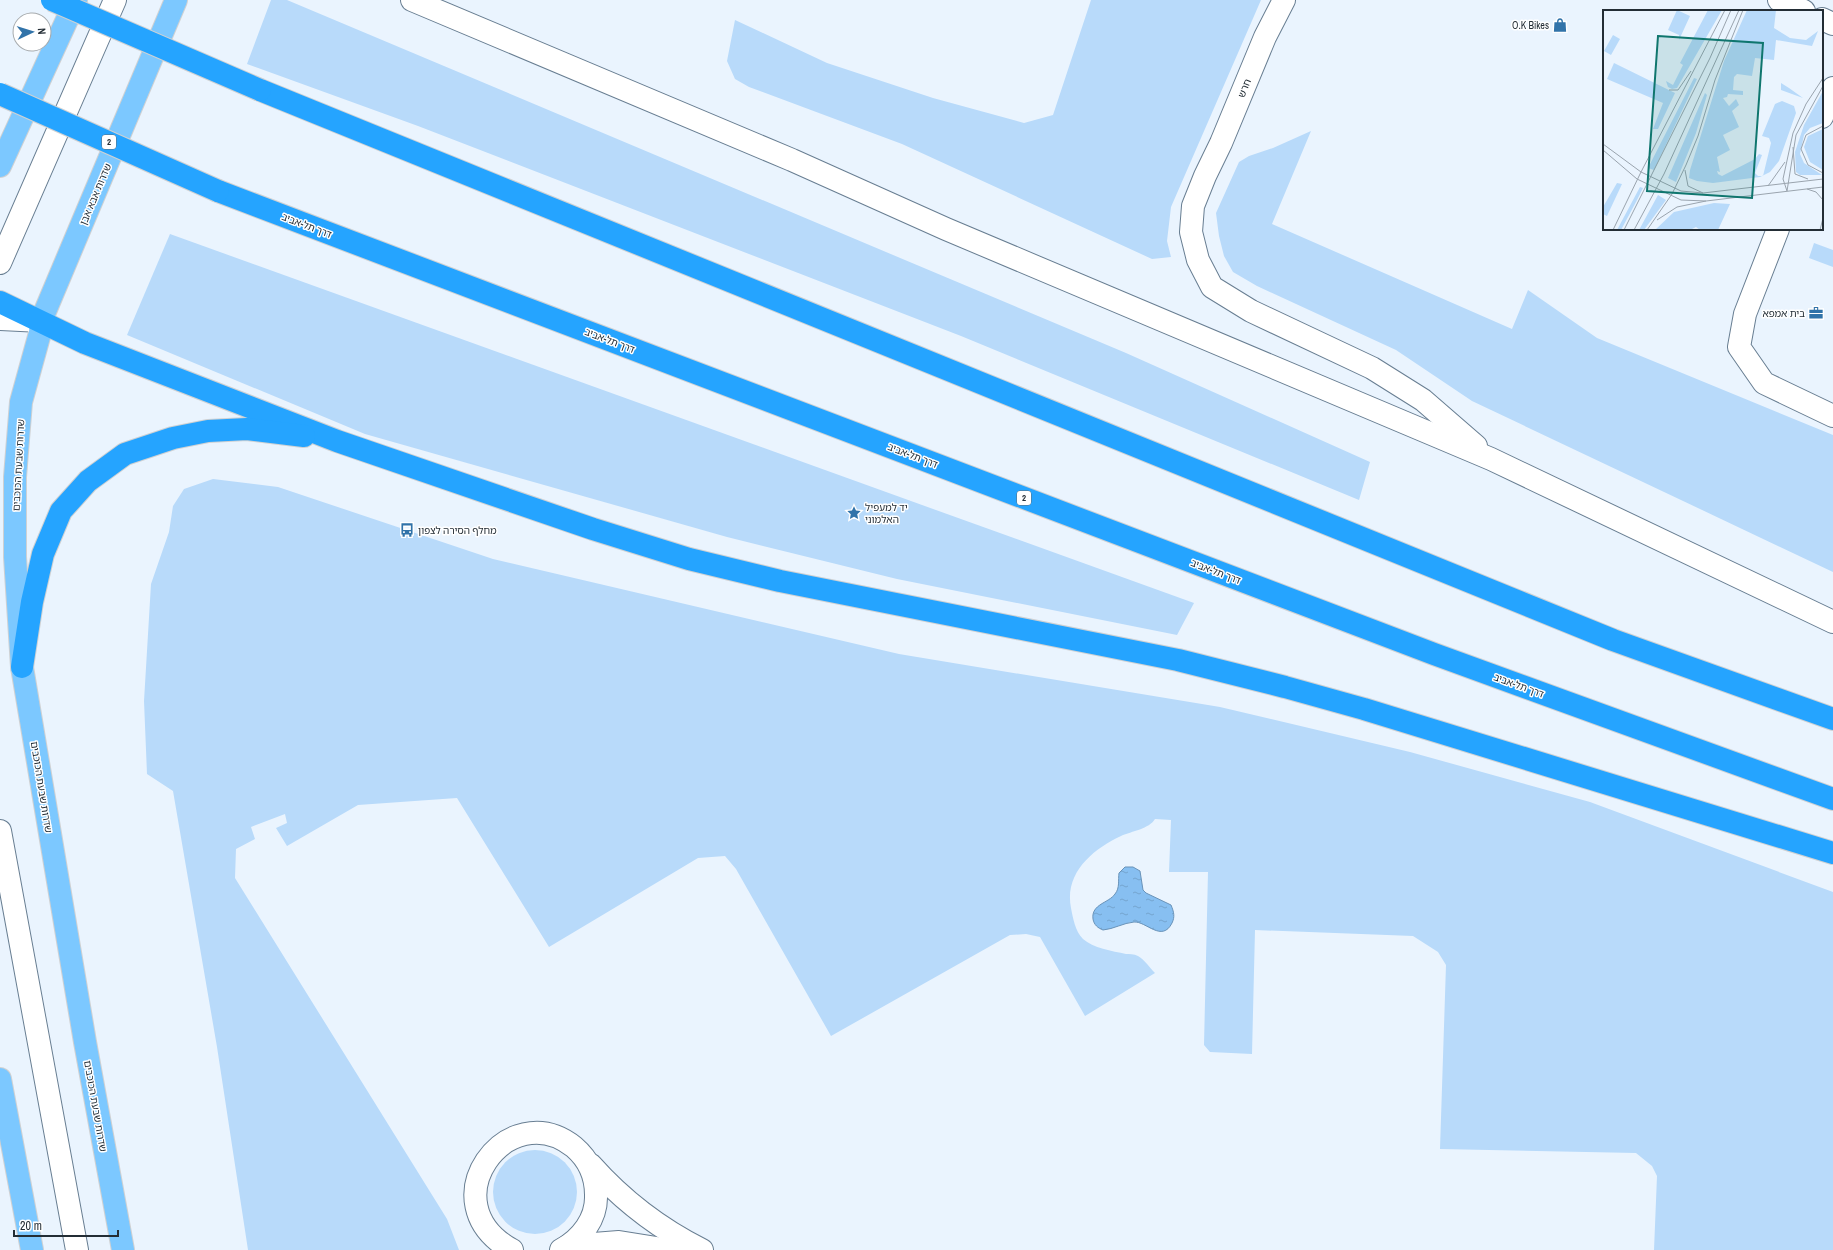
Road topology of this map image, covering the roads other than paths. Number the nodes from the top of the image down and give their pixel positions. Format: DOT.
graph roads {
  1 [pos="52,0"];
  2 [pos="76,0"];
  3 [pos="115,0"];
  4 [pos="176,0"];
  5 [pos="412,0"];
  6 [pos="1284,0"];
  7 [pos="1779,0"];
  8 [pos="1802,10"];
  9 [pos="1823,19"];
  10 [pos="1833,24"];
  11 [pos="1833,88"];
  12 [pos="0,94"];
  13 [pos="1823,114"];
  14 [pos="0,166"];
  15 [pos="1778,230"];
  16 [pos="0,263"];
  17 [pos="0,302"];
  18 [pos="0,319"];
  19 [pos="41,321"];
  20 [pos="1833,416"];
  21 [pos="337,440"];
  22 [pos="1491,459"];
  23 [pos="1833,622"];
  24 [pos="22,667"];
  25 [pos="1833,719"];
  26 [pos="1833,799"];
  27 [pos="0,831"];
  28 [pos="1833,853"];
  29 [pos="0,1079"];
  30 [pos="582,1155"];
  31 [pos="564,1248"];
  32 [pos="32,1250"];
  33 [pos="77,1250"];
  34 [pos="123,1250"];
  35 [pos="512,1250"];
  36 [pos="669,1250"];
  37 [pos="702,1250"];
  1 -- 25 [label="highway, bridge"];
  2 -- 14 [label="main road"];
  3 -- 16 [label="street"];
  4 -- 19 [label="main road, שדרות אבא אבן"];
  5 -- 22 [label="street"];
  6 -- 22 [label="street, חרש"];
  7 -- 8 [label="street"];
  9 -- 10 [label="street"];
  11 -- 13 [label="street"];
  12 -- 26 [label="highway, דרך תל-אביב / 2, bridge"];
  15 -- 20 [label="street"];
  17 -- 19 [label="highway"];
  18 -- 19 [label="street"];
  19 -- 21 [label="highway"];
  19 -- 24 [label="main road, שדרות שבעת הכוכבים"];
  21 -- 24 [label="highway"];
  21 -- 28 [label="highway"];
  22 -- 23 [label="street"];
  24 -- 34 [label="main road, שדרות שבעת הכוכבים"];
  27 -- 33 [label="street"];
  29 -- 32 [label="main road"];
  30 -- 31 [label="street"];
  30 -- 35 [label="street"];
  30 -- 37 [label="street"];
  31 -- 36 [label="street"];
}
